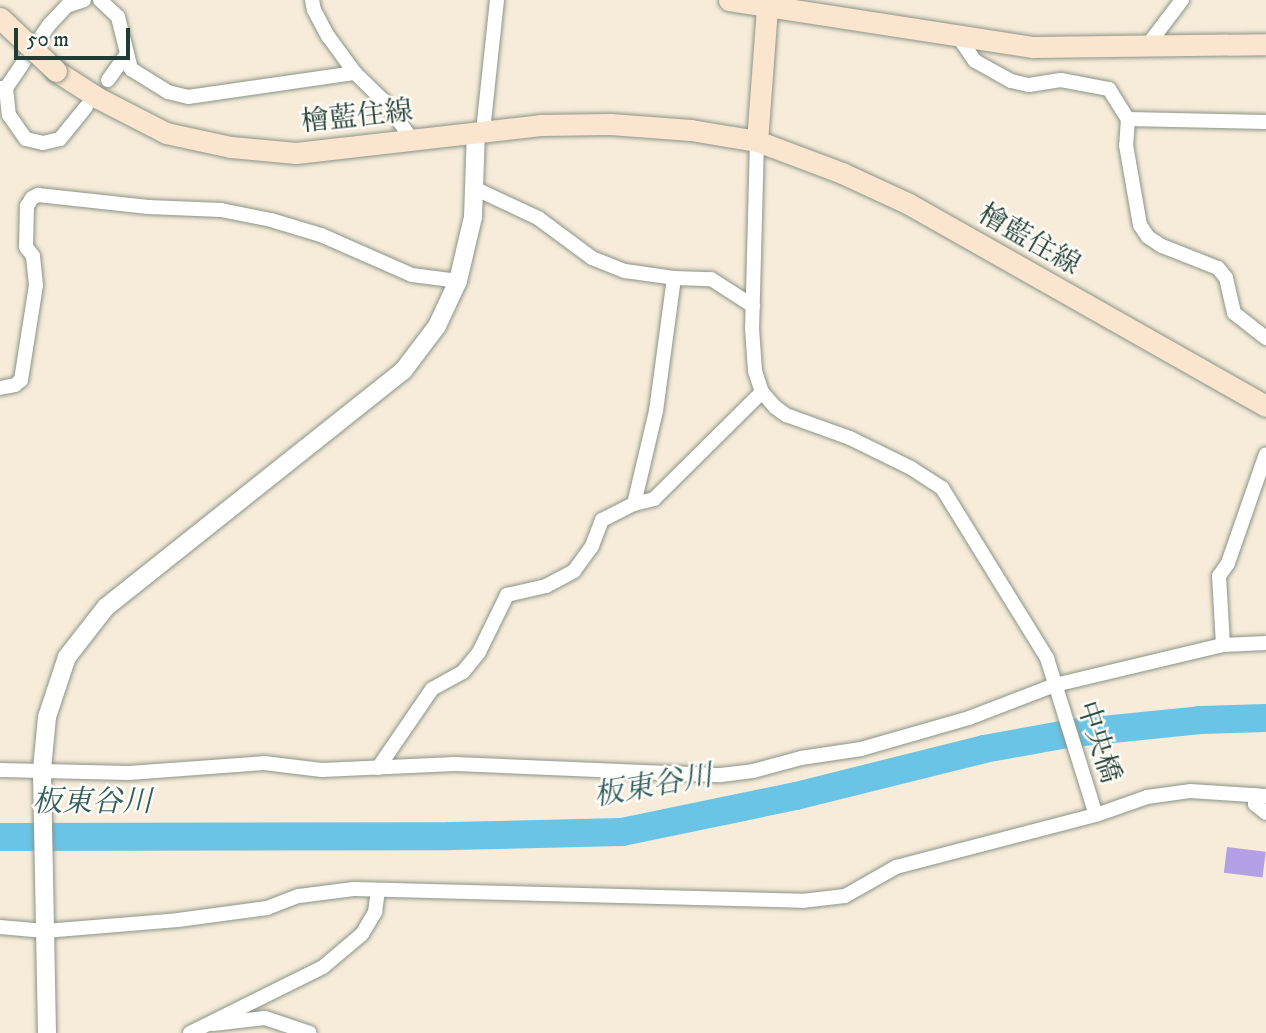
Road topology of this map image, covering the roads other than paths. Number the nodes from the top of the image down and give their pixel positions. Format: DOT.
graph roads {
  1 [pos="84,0"];
  2 [pos="100,0"];
  3 [pos="312,0"];
  4 [pos="497,0"];
  5 [pos="729,0"];
  6 [pos="1182,0"];
  7 [pos="768,4"];
  8 [pos="0,18"];
  9 [pos="958,36"];
  10 [pos="1266,44"];
  11 [pos="1147,46"];
  12 [pos="127,54"];
  13 [pos="355,73"];
  14 [pos="108,80"];
  15 [pos="3,88"];
  16 [pos="86,107"];
  17 [pos="1128,119"];
  18 [pos="1266,122"];
  19 [pos="479,132"];
  20 [pos="411,139"];
  21 [pos="757,141"];
  22 [pos="474,188"];
  23 [pos="674,278"];
  24 [pos="458,281"];
  25 [pos="753,306"];
  26 [pos="1266,338"];
  27 [pos="0,388"];
  28 [pos="762,392"];
  29 [pos="1266,406"];
  30 [pos="1266,454"];
  31 [pos="634,504"];
  32 [pos="1266,643"];
  33 [pos="1223,645"];
  34 [pos="1056,690"];
  35 [pos="378,768"];
  36 [pos="0,769"];
  37 [pos="42,769"];
  38 [pos="1261,795"];
  39 [pos="1094,810"];
  40 [pos="1266,813"];
  41 [pos="378,890"];
  42 [pos="0,927"];
  43 [pos="45,931"];
  44 [pos="208,1024"];
  45 [pos="47,1033"];
  46 [pos="190,1033"];
  47 [pos="310,1033"];
  1 -- 15 [label="street"];
  2 -- 12 [label="street"];
  3 -- 13 [label="street"];
  4 -- 19 [label="street"];
  5 -- 7 [label="main road"];
  6 -- 11 [label="street"];
  7 -- 9 [label="main road"];
  7 -- 21 [label="main road"];
  8 -- 20 [label="main road, 檜藍住線, bridge"];
  9 -- 11 [label="main road"];
  9 -- 17 [label="street"];
  10 -- 11 [label="main road"];
  12 -- 13 [label="street"];
  12 -- 14 [label="street"];
  13 -- 20 [label="street"];
  15 -- 16 [label="street"];
  17 -- 18 [label="street"];
  17 -- 26 [label="street"];
  19 -- 20 [label="main road, 檜藍住線"];
  19 -- 21 [label="main road, 檜藍住線"];
  19 -- 22 [label="street"];
  21 -- 25 [label="street"];
  21 -- 29 [label="main road, 檜藍住線"];
  22 -- 23 [label="street"];
  22 -- 24 [label="street"];
  23 -- 25 [label="street"];
  23 -- 31 [label="street"];
  24 -- 27 [label="street"];
  24 -- 37 [label="street"];
  25 -- 28 [label="street"];
  28 -- 31 [label="street"];
  28 -- 34 [label="street, 中央橋"];
  30 -- 33 [label="street"];
  31 -- 35 [label="street"];
  32 -- 33 [label="street"];
  33 -- 34 [label="street"];
  34 -- 35 [label="street"];
  34 -- 39 [label="street, 中央橋"];
  35 -- 37 [label="street"];
  36 -- 37 [label="street"];
  37 -- 43 [label="street"];
  38 -- 39 [label="street"];
  38 -- 40 [label="street"];
  39 -- 41 [label="street"];
  41 -- 43 [label="street"];
  41 -- 44 [label="street"];
  42 -- 43 [label="street"];
  43 -- 45 [label="street"];
  44 -- 46 [label="street"];
  44 -- 47 [label="street"];
}
